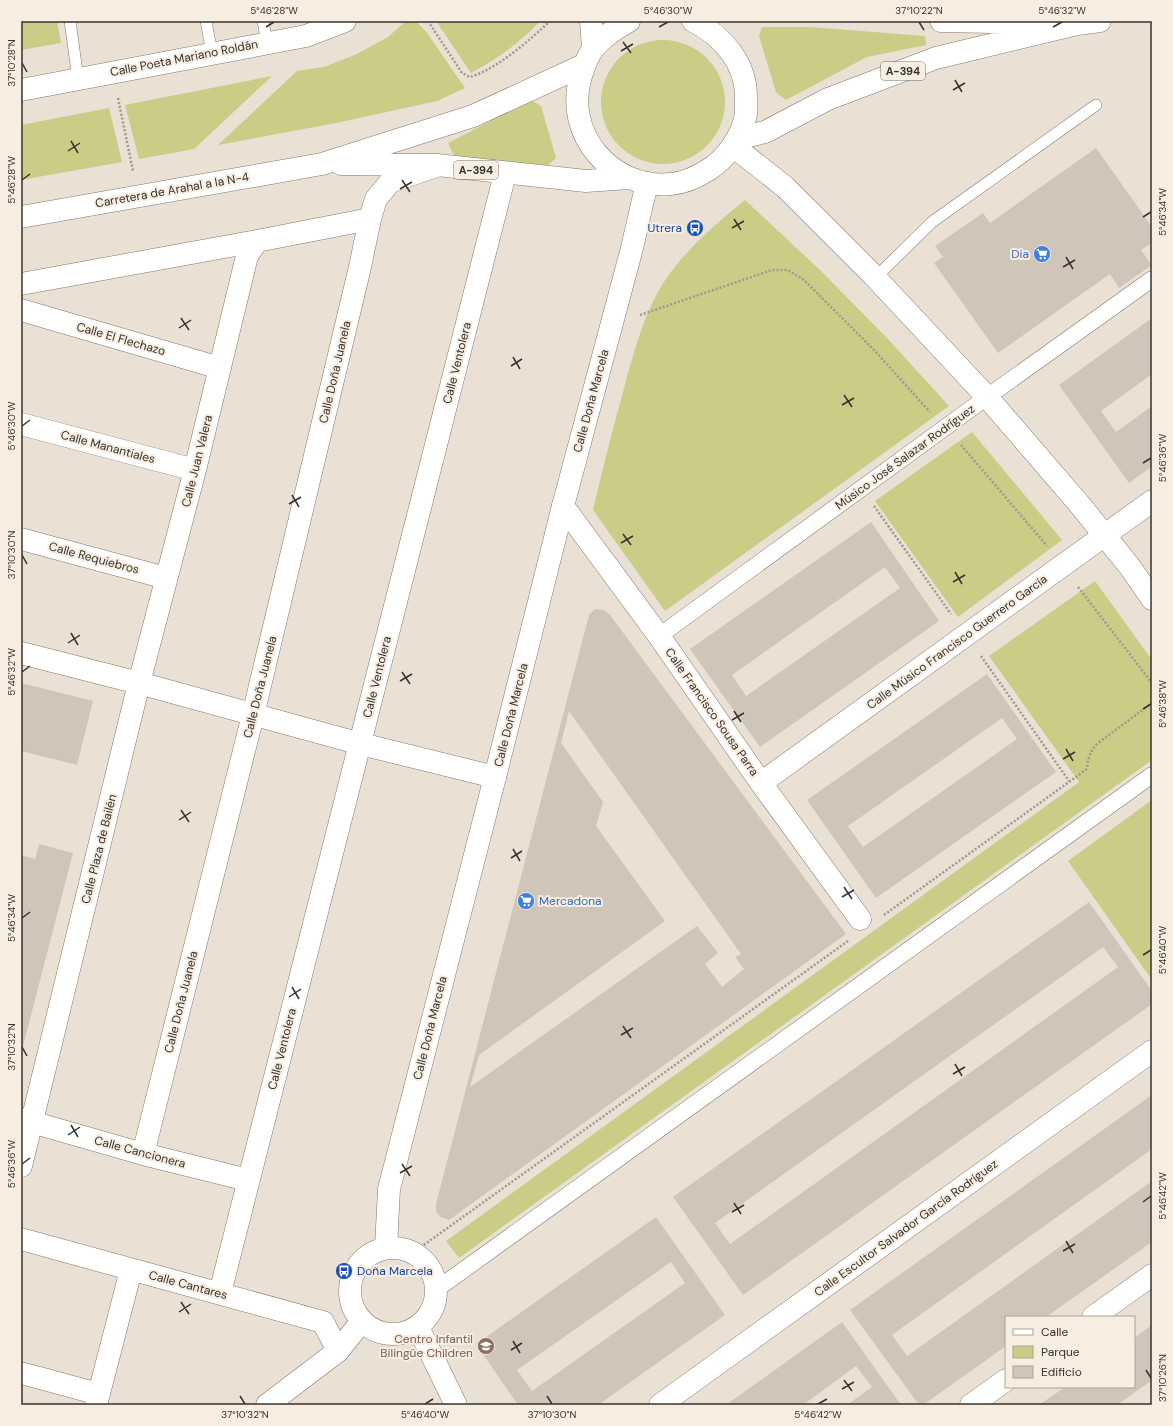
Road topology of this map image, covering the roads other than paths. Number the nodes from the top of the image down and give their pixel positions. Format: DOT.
graph roads {
  1 [pos="70,21"];
  2 [pos="206,21"];
  3 [pos="263,21"];
  4 [pos="345,21"];
  5 [pos="591,21"];
  6 [pos="629,21"];
  7 [pos="941,21"];
  8 [pos="1100,21"];
  9 [pos="705,23"];
  10 [pos="1077,24"];
  11 [pos="267,42"];
  12 [pos="212,53"];
  13 [pos="589,57"];
  14 [pos="78,79"];
  15 [pos="21,90"];
  16 [pos="1096,105"];
  17 [pos="735,142"];
  18 [pos="322,164"];
  19 [pos="437,165"];
  20 [pos="505,174"];
  21 [pos="638,181"];
  22 [pos="21,217"];
  23 [pos="370,219"];
  24 [pos="257,241"];
  25 [pos="875,278"];
  26 [pos="1152,279"];
  27 [pos="21,284"];
  28 [pos="21,310"];
  29 [pos="220,368"];
  30 [pos="987,397"];
  31 [pos="21,424"];
  32 [pos="195,470"];
  33 [pos="1152,502"];
  34 [pos="563,506"];
  35 [pos="1104,536"];
  36 [pos="21,539"];
  37 [pos="166,578"];
  38 [pos="1152,599"];
  39 [pos="659,636"];
  40 [pos="21,653"];
  41 [pos="139,683"];
  42 [pos="254,715"];
  43 [pos="360,744"];
  44 [pos="1152,775"];
  45 [pos="495,777"];
  46 [pos="761,783"];
  47 [pos="864,925"];
  48 [pos="1152,1051"];
  49 [pos="27,1121"];
  50 [pos="143,1154"];
  51 [pos="21,1166"];
  52 [pos="248,1180"];
  53 [pos="21,1239"];
  54 [pos="386,1247"];
  55 [pos="131,1270"];
  56 [pos="1152,1275"];
  57 [pos="437,1289"];
  58 [pos="220,1294"];
  59 [pos="1094,1316"];
  60 [pos="362,1321"];
  61 [pos="418,1327"];
  62 [pos="338,1351"];
  63 [pos="21,1373"];
  64 [pos="1005,1381"];
  65 [pos="98,1399"];
  66 [pos="267,1405"];
  67 [pos="456,1405"];
  68 [pos="660,1405"];
  69 [pos="970,1405"];
  1 -- 14 [label="lane"];
  2 -- 12 [label="lane"];
  3 -- 11 [label="lane"];
  4 -- 11 [label="street, Calle Poeta Mariano Roldán"];
  5 -- 13 [label="street"];
  6 -- 13 [label="street, A-394"];
  7 -- 10 [label="street, A-394"];
  8 -- 10 [label="street, A-394"];
  9 -- 17 [label="street, A-394"];
  10 -- 17 [label="street, A-394"];
  11 -- 12 [label="street, Calle Poeta Mariano Roldán"];
  12 -- 14 [label="street, Calle Poeta Mariano Roldán"];
  13 -- 18 [label="street, Carretera de Arahal a la N-4 / A-394"];
  13 -- 21 [label="street, A-394"];
  14 -- 15 [label="street, Calle Poeta Mariano Roldán"];
  16 -- 25 [label="lane"];
  17 -- 21 [label="street, A-394"];
  17 -- 25 [label="street"];
  18 -- 19 [label="street, Carretera de Arahal a la N-4 / A-394"];
  18 -- 22 [label="street, Carretera de Arahal a la N-4 / A-394"];
  19 -- 20 [label="street, Carretera de Arahal a la N-4 / A-394"];
  19 -- 23 [label="street, Calle Doña Juanela"];
  20 -- 21 [label="street, Carretera de Arahal a la N-4 / A-394"];
  20 -- 43 [label="street, Calle Ventolera"];
  21 -- 34 [label="street, Calle Doña Marcela"];
  23 -- 24 [label="street"];
  23 -- 42 [label="street, Calle Doña Juanela"];
  24 -- 27 [label="street"];
  24 -- 29 [label="street, Calle Juan Valera"];
  25 -- 30 [label="street"];
  26 -- 30 [label="street, Músico José Salazar Rodríguez"];
  28 -- 29 [label="street, Calle El Flechazo"];
  29 -- 32 [label="street, Calle Juan Valera"];
  30 -- 35 [label="street"];
  30 -- 39 [label="street, Músico José Salazar Rodríguez"];
  31 -- 32 [label="street, Calle Manantiales"];
  32 -- 37 [label="street, Calle Juan Valera"];
  33 -- 35 [label="street, Calle Músico Francisco Guerrero García"];
  34 -- 39 [label="street, Calle Francisco Sousa Parra"];
  34 -- 45 [label="street, Calle Doña Marcela"];
  35 -- 38 [label="street"];
  35 -- 46 [label="street, Calle Músico Francisco Guerrero García"];
  36 -- 37 [label="street, Calle Requiebros"];
  37 -- 41 [label="street, Calle Juan Valera"];
  39 -- 46 [label="street, Calle Francisco Sousa Parra"];
  40 -- 41 [label="street"];
  41 -- 42 [label="street"];
  41 -- 49 [label="street, Calle Plaza de Bailén"];
  42 -- 43 [label="street"];
  42 -- 50 [label="street, Calle Doña Juanela"];
  43 -- 45 [label="street"];
  43 -- 52 [label="street, Calle Ventolera"];
  44 -- 57 [label="street"];
  45 -- 54 [label="street, Calle Doña Marcela"];
  46 -- 47 [label="street, Calle Francisco Sousa Parra"];
  48 -- 68 [label="street, Calle Escultor Salvador García Rodríguez"];
  49 -- 50 [label="street, Calle Cancionera"];
  49 -- 51 [label="street, Calle Plaza de Bailén"];
  50 -- 52 [label="street, Calle Cancionera"];
  52 -- 58 [label="street, Calle Ventolera"];
  53 -- 55 [label="street, Calle Cantares"];
  54 -- 57 [label="street"];
  54 -- 60 [label="street"];
  55 -- 58 [label="street, Calle Cantares"];
  55 -- 65 [label="street"];
  56 -- 59 [label="street"];
  57 -- 61 [label="street"];
  58 -- 62 [label="street, Calle Cantares"];
  60 -- 61 [label="street"];
  60 -- 62 [label="street"];
  61 -- 67 [label="street"];
  62 -- 66 [label="street"];
  63 -- 65 [label="street"];
  64 -- 69 [label="street"];
}
